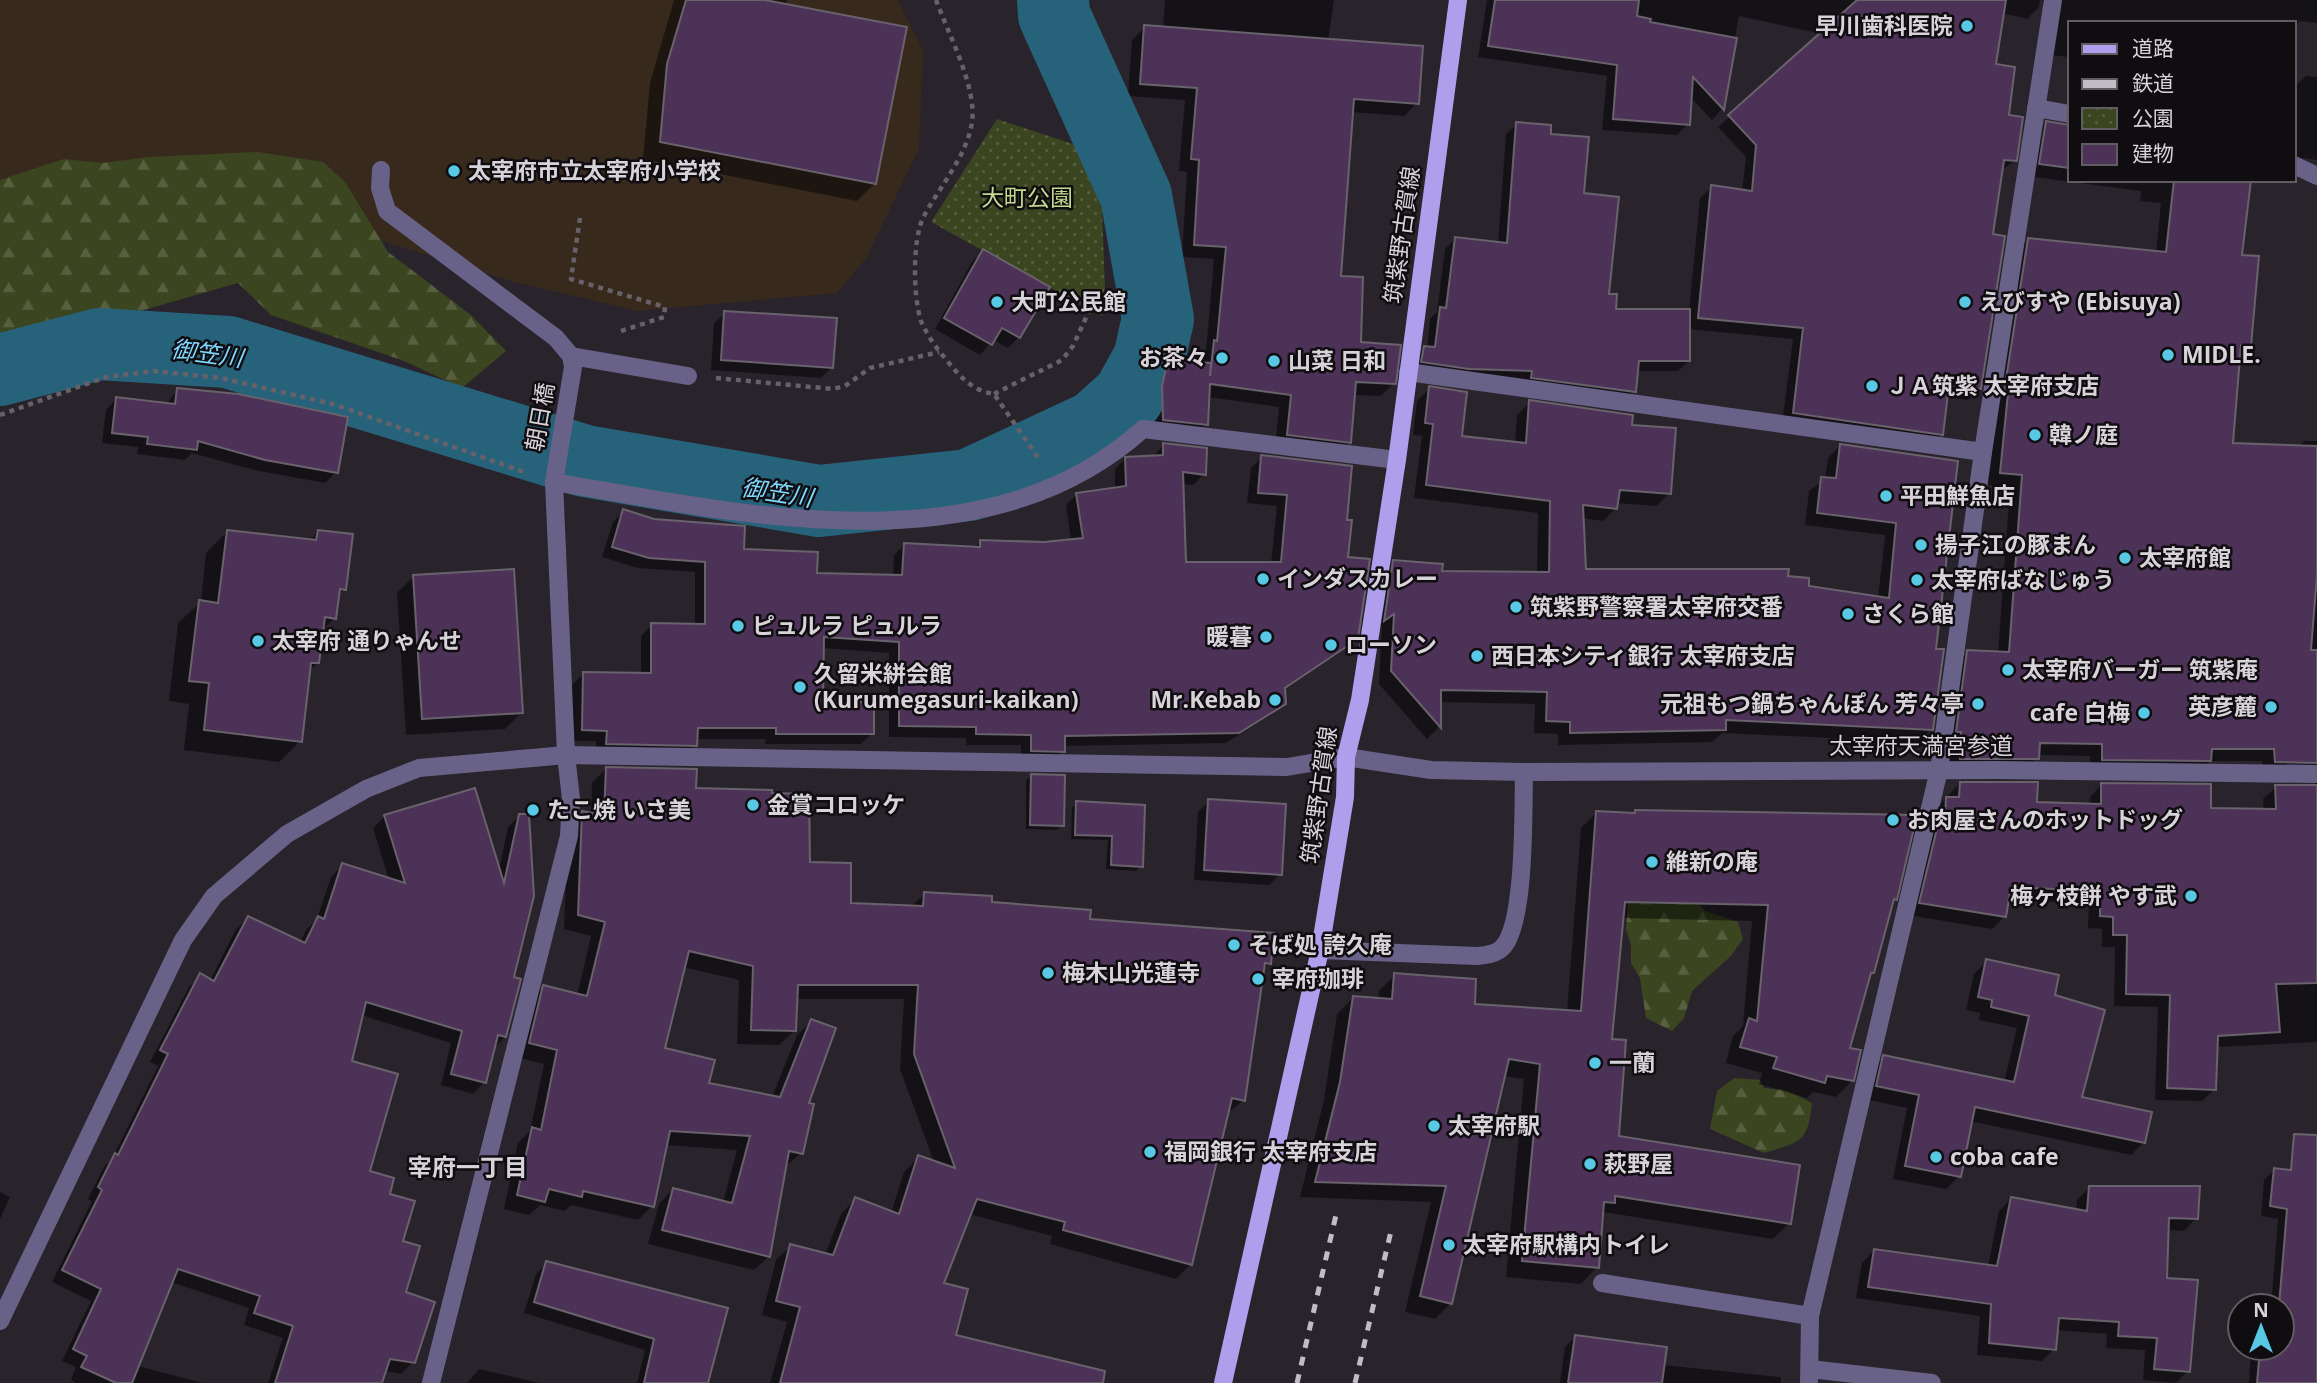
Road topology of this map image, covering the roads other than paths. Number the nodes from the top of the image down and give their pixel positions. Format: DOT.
graph roads {
  1 [pos="1458,0"];
  2 [pos="2053,0"];
  3 [pos="2036,108"];
  4 [pos="2068,114"];
  5 [pos="2296,165"];
  6 [pos="381,170"];
  7 [pos="2317,176"];
  8 [pos="572,361"];
  9 [pos="1408,372"];
  10 [pos="688,376"];
  11 [pos="1983,452"];
  12 [pos="1397,460"];
  13 [pos="555,479"];
  14 [pos="566,755"];
  15 [pos="1346,757"];
  16 [pos="1939,770"];
  17 [pos="1524,772"];
  18 [pos="2317,774"];
  19 [pos="1320,950"];
  20 [pos="1602,1283"];
  21 [pos="6,1295"];
  22 [pos="1810,1316"];
  23 [pos="0,1321"];
  24 [pos="1809,1376"];
  25 [pos="431,1383"];
  26 [pos="1223,1383"];
  27 [pos="1932,1383"];
  1 -- 9 [label="main road, 筑紫野古賀線"];
  2 -- 3 [label="street"];
  3 -- 4 [label="street"];
  3 -- 11 [label="street"];
  5 -- 7 [label="street"];
  6 -- 8 [label="street"];
  8 -- 10 [label="street"];
  8 -- 13 [label="street, 朝日橋"];
  9 -- 11 [label="street"];
  9 -- 12 [label="main road, 筑紫野古賀線"];
  11 -- 16 [label="street"];
  12 -- 13 [label="street"];
  12 -- 15 [label="main road, 筑紫野古賀線"];
  13 -- 14 [label="street, 朝日橋"];
  14 -- 15 [label="street, 太宰府天満宮参道"];
  14 -- 21 [label="street, 太宰府天満宮参道"];
  14 -- 25 [label="street, 朝日橋"];
  15 -- 17 [label="street, 太宰府天満宮参道"];
  15 -- 19 [label="main road, 筑紫野古賀線"];
  16 -- 17 [label="street, 太宰府天満宮参道"];
  16 -- 18 [label="street, 太宰府天満宮参道"];
  16 -- 22 [label="street"];
  17 -- 19 [label="street"];
  19 -- 26 [label="main road, 筑紫野古賀線"];
  20 -- 22 [label="street"];
  21 -- 23 [label="street, 太宰府天満宮参道"];
  22 -- 24 [label="street"];
  24 -- 27 [label="street"];
}
